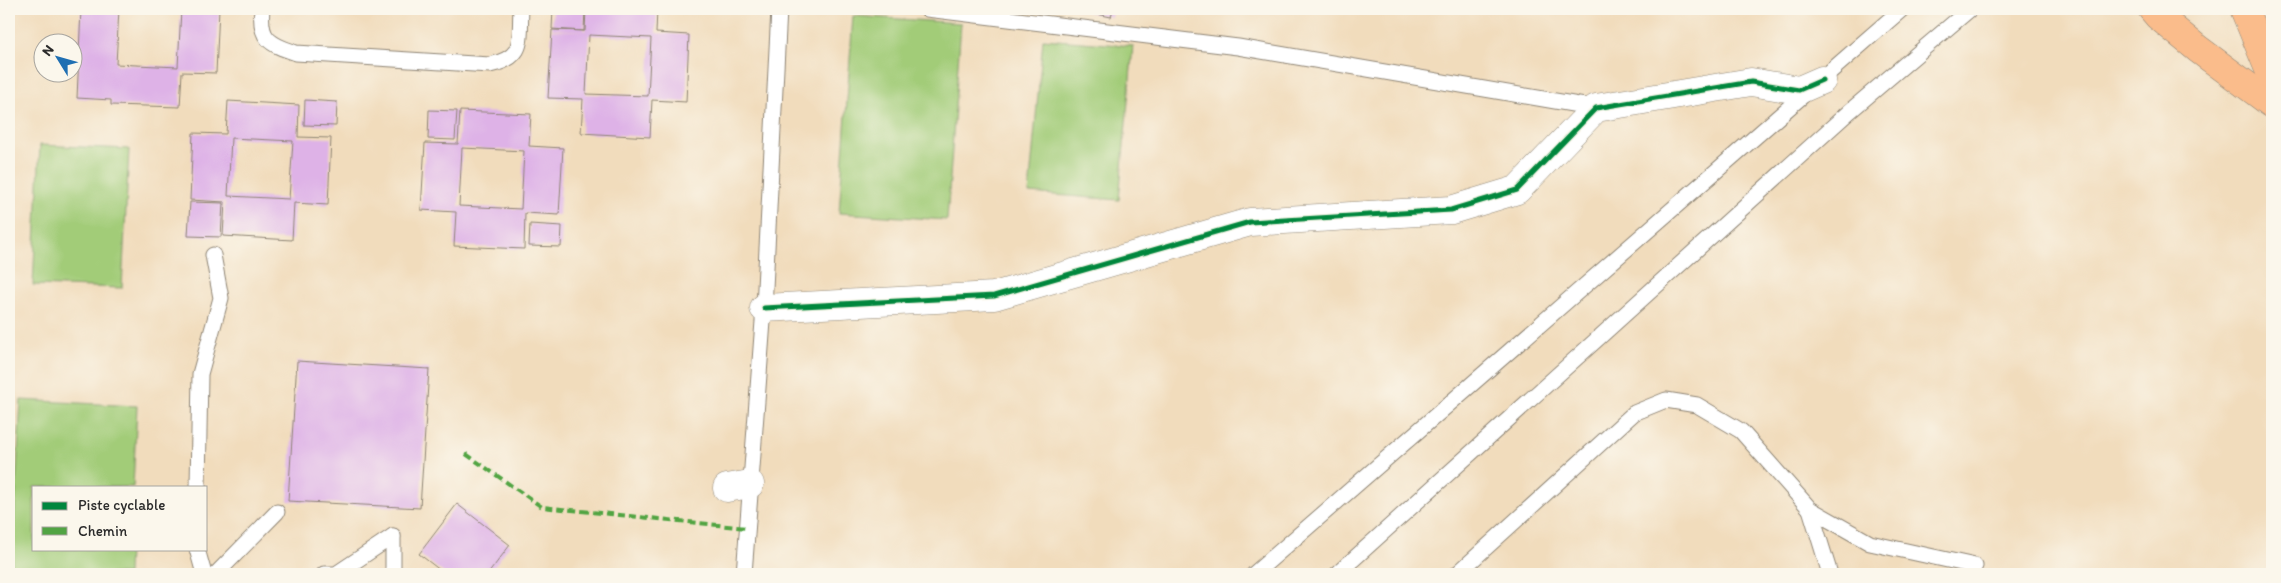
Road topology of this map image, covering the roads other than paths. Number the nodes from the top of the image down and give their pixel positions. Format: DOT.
graph roads {
  1 [pos="262,9"];
  2 [pos="521,9"];
  3 [pos="779,9"];
  4 [pos="927,9"];
  5 [pos="1902,9"];
  6 [pos="1970,9"];
  7 [pos="2152,9"];
  8 [pos="2244,9"];
  9 [pos="2272,77"];
  10 [pos="1822,80"];
  11 [pos="2272,104"];
  12 [pos="1596,108"];
  13 [pos="213,255"];
  14 [pos="764,308"];
  15 [pos="198,486"];
  16 [pos="1810,509"];
  17 [pos="277,512"];
  18 [pos="198,550"];
  19 [pos="1975,566"];
  20 [pos="204,574"];
  21 [pos="216,574"];
  22 [pos="324,574"];
  23 [pos="394,574"];
  24 [pos="744,574"];
  25 [pos="1254,574"];
  26 [pos="1337,574"];
  27 [pos="1457,574"];
  28 [pos="1830,574"];
  1 -- 2 [label="lane"];
  3 -- 14 [label="lane"];
  4 -- 12 [label="lane"];
  5 -- 10 [label="lane"];
  6 -- 26 [label="lane"];
  7 -- 11 [label="highway"];
  8 -- 9 [label="highway"];
  10 -- 12 [label="street"];
  10 -- 25 [label="lane"];
  12 -- 14 [label="street"];
  13 -- 15 [label="lane"];
  14 -- 24 [label="lane"];
  16 -- 19 [label="lane"];
  16 -- 27 [label="lane"];
  16 -- 28 [label="lane"];
  17 -- 21 [label="lane"];
  18 -- 20 [label="lane"];
  22 -- 23 [label="lane"];
}
